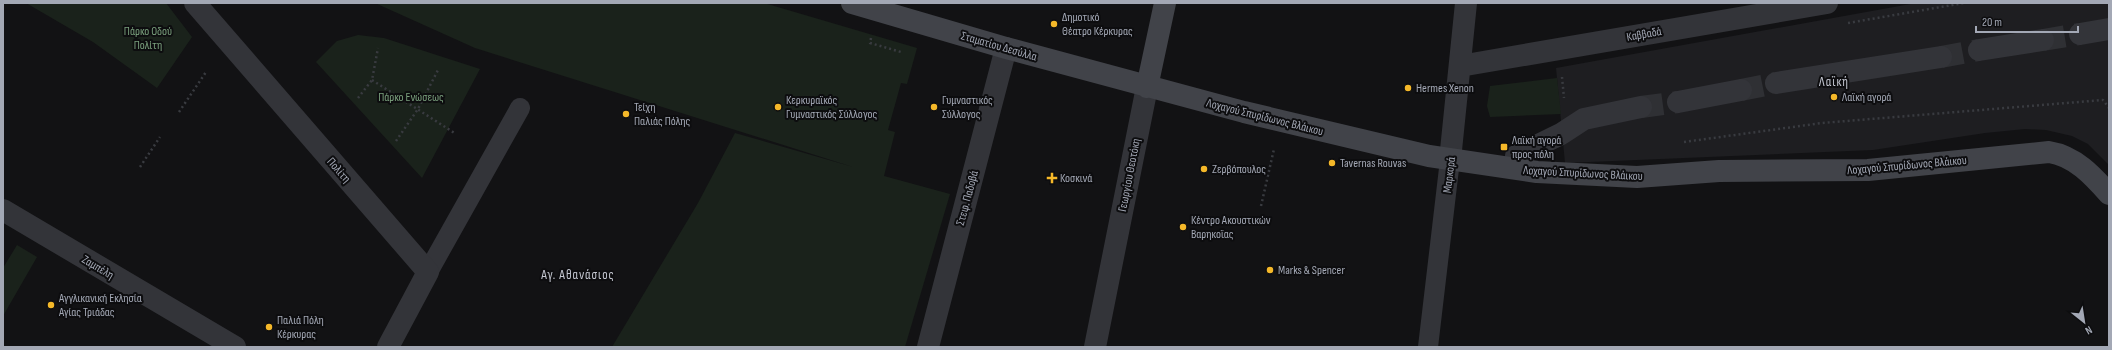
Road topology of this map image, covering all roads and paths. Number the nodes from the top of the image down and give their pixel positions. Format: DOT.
graph roads {
  1 [pos="195,3"];
  2 [pos="852,3"];
  3 [pos="1165,3"];
  4 [pos="1466,3"];
  5 [pos="1827,3"];
  6 [pos="2109,28"];
  7 [pos="2080,34"];
  8 [pos="872,35"];
  9 [pos="2043,40"];
  10 [pos="378,48"];
  11 [pos="1006,48"];
  12 [pos="1979,50"];
  13 [pos="901,52"];
  14 [pos="1941,56"];
  15 [pos="1460,66"];
  16 [pos="439,68"];
  17 [pos="206,72"];
  18 [pos="372,80"];
  19 [pos="1776,83"];
  20 [pos="1147,87"];
  21 [pos="1741,90"];
  22 [pos="358,98"];
  23 [pos="1678,102"];
  24 [pos="1641,107"];
  25 [pos="520,108"];
  26 [pos="418,109"];
  27 [pos="179,112"];
  28 [pos="456,134"];
  29 [pos="160,137"];
  30 [pos="396,140"];
  31 [pos="1275,143"];
  32 [pos="1516,156"];
  33 [pos="1450,160"];
  34 [pos="140,167"];
  35 [pos="2109,194"];
  36 [pos="1262,206"];
  37 [pos="3,210"];
  38 [pos="428,272"];
  39 [pos="226,345"];
  40 [pos="388,347"];
  41 [pos="928,347"];
  42 [pos="1095,347"];
  43 [pos="1428,347"];
  1 -- 38 [label="street, Πολίτη"];
  2 -- 11 [label="main road, Σταματίου Δεσύλλα"];
  3 -- 20 [label="main road, Γεωργίου Θεοτόκη"];
  4 -- 15 [label="street, Μαρκορά"];
  5 -- 15 [label="street, Καββαδά"];
  6 -- 7 [label="street"];
  8 -- 13 [label="path"];
  9 -- 12 [label="street"];
  10 -- 18 [label="path"];
  11 -- 20 [label="main road, Σταματίου Δεσύλλα"];
  11 -- 41 [label="street, Στεφ. Παδοβά"];
  14 -- 19 [label="street"];
  15 -- 33 [label="street, Μαρκορά"];
  16 -- 26 [label="path"];
  17 -- 27 [label="path"];
  18 -- 22 [label="path"];
  18 -- 26 [label="path"];
  20 -- 33 [label="main road, Λοχαγού Σπυρίδωνος Βλάικου"];
  20 -- 42 [label="street, Γεωργίου Θεοτόκη"];
  21 -- 23 [label="street"];
  24 -- 32 [label="street"];
  25 -- 38 [label="lane"];
  26 -- 28 [label="path"];
  26 -- 30 [label="path"];
  29 -- 34 [label="path"];
  31 -- 36 [label="path"];
  33 -- 35 [label="main road, Λοχαγού Σπυρίδωνος Βλάικου"];
  33 -- 43 [label="lane, Μαρκορά"];
  37 -- 39 [label="street, Ζαμπέλη"];
  38 -- 40 [label="street"];
}
